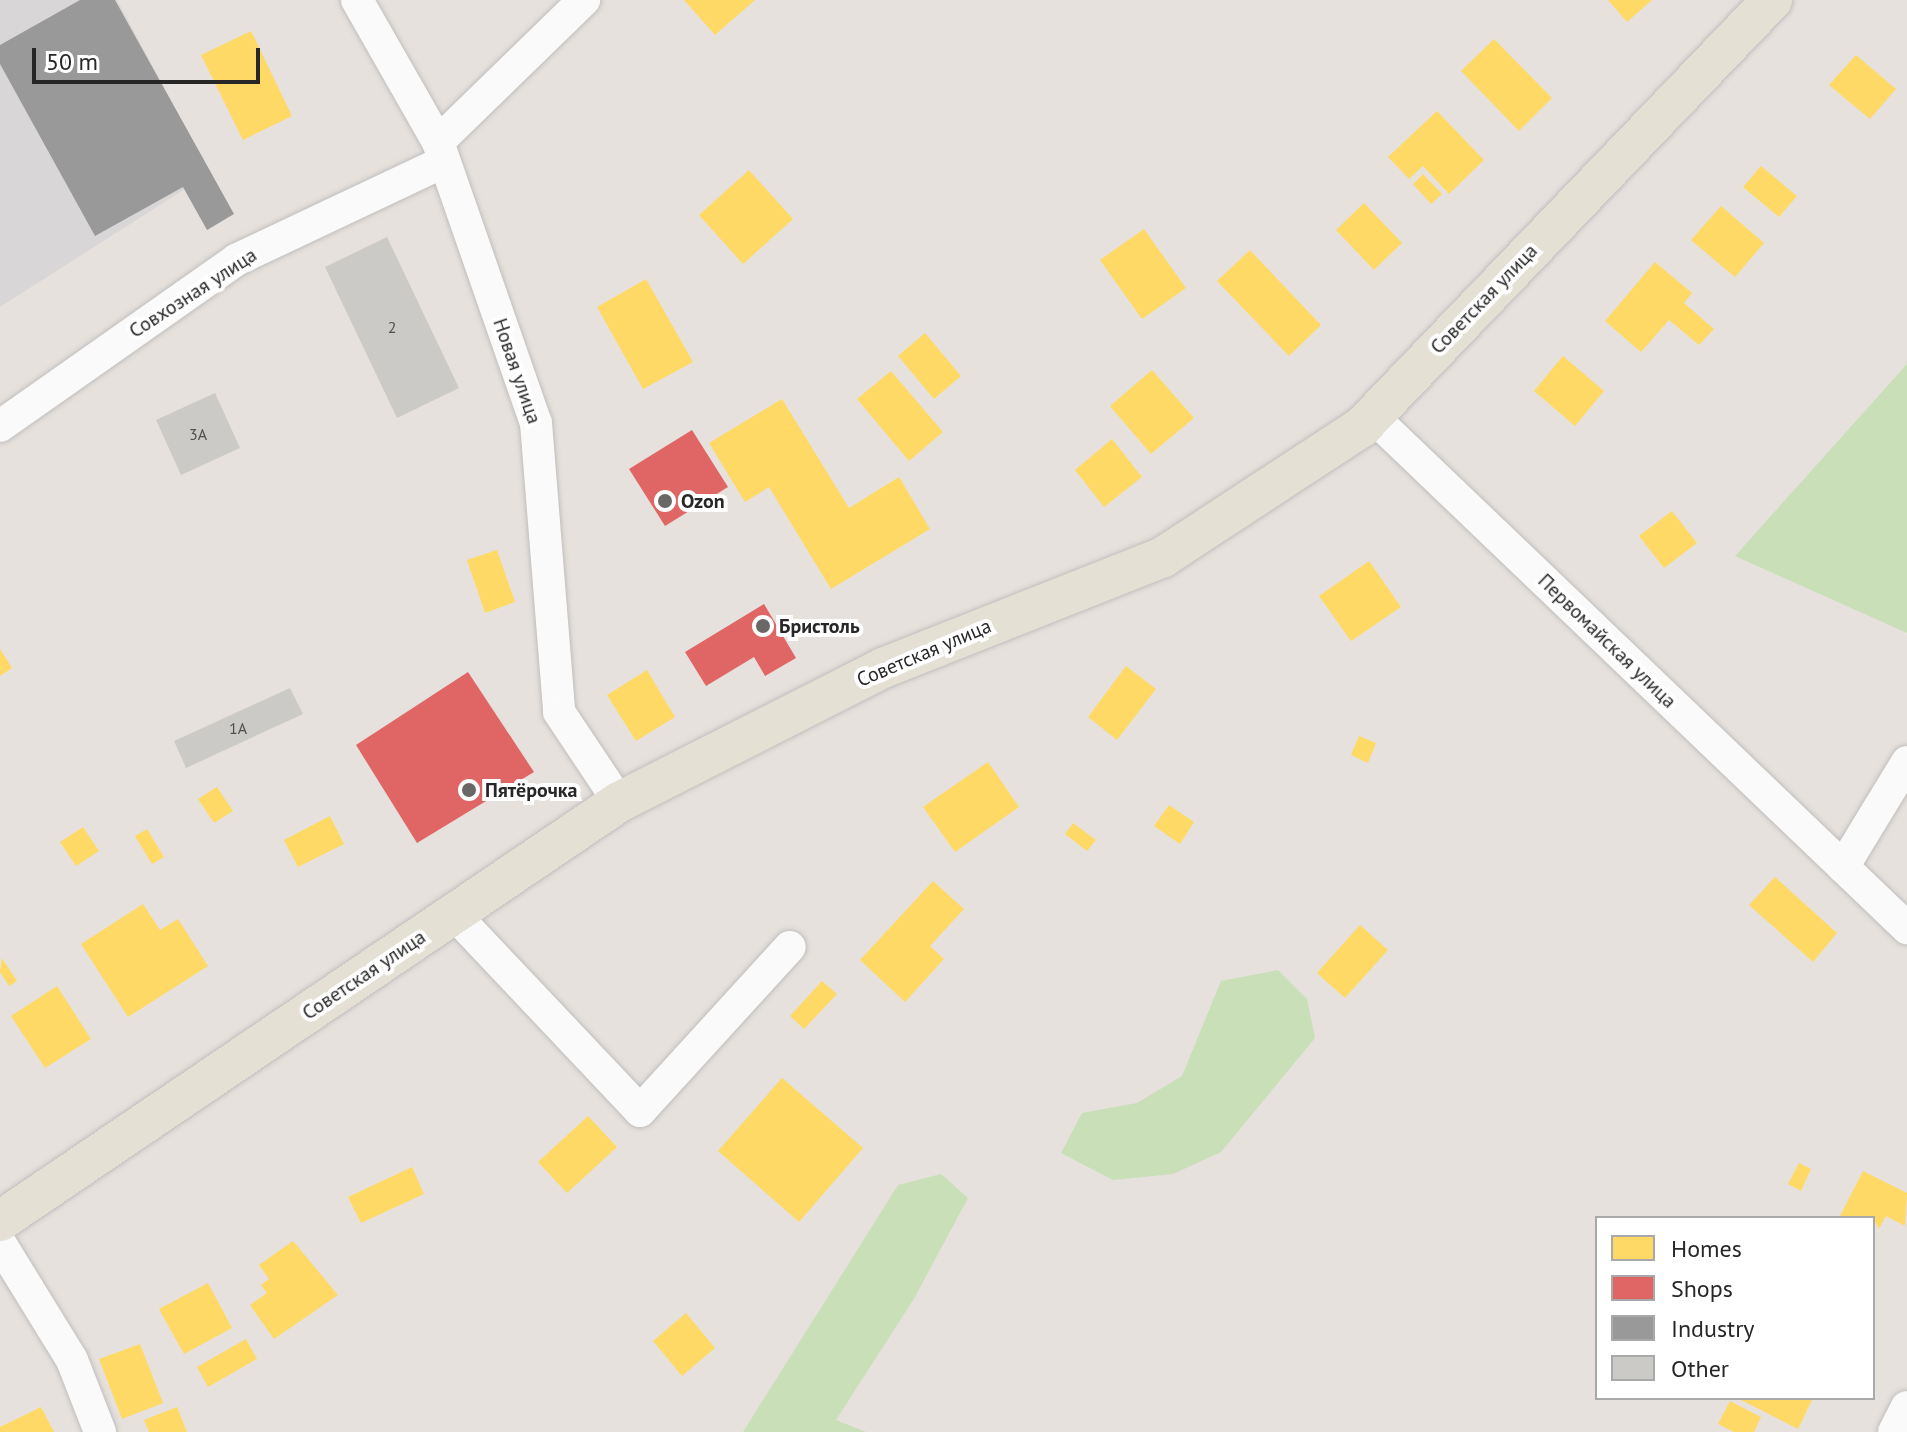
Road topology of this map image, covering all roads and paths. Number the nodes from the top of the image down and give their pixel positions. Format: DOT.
graph roads {
  1 [pos="357,0"];
  2 [pos="584,0"];
  3 [pos="1772,0"];
  4 [pos="441,152"];
  5 [pos="1372,416"];
  6 [pos="0,426"];
  7 [pos="1907,762"];
  8 [pos="619,802"];
  9 [pos="1843,867"];
  10 [pos="454,914"];
  11 [pos="1907,928"];
  12 [pos="790,947"];
  13 [pos="0,1221"];
  14 [pos="0,1243"];
  15 [pos="1907,1407"];
  16 [pos="100,1432"];
  17 [pos="1894,1432"];
  1 -- 4 [label="street, Новая улица"];
  2 -- 4 [label="street, Совхозная улица"];
  3 -- 5 [label="main road, Советская улица"];
  4 -- 6 [label="street, Совхозная улица"];
  4 -- 8 [label="street, Новая улица"];
  5 -- 8 [label="main road, Советская улица"];
  5 -- 9 [label="street, Первомайская улица"];
  7 -- 9 [label="street"];
  8 -- 10 [label="main road, Советская улица"];
  9 -- 11 [label="street, Первомайская улица"];
  10 -- 12 [label="street"];
  10 -- 13 [label="main road, Советская улица"];
  14 -- 16 [label="street"];
  15 -- 17 [label="street"];
}
